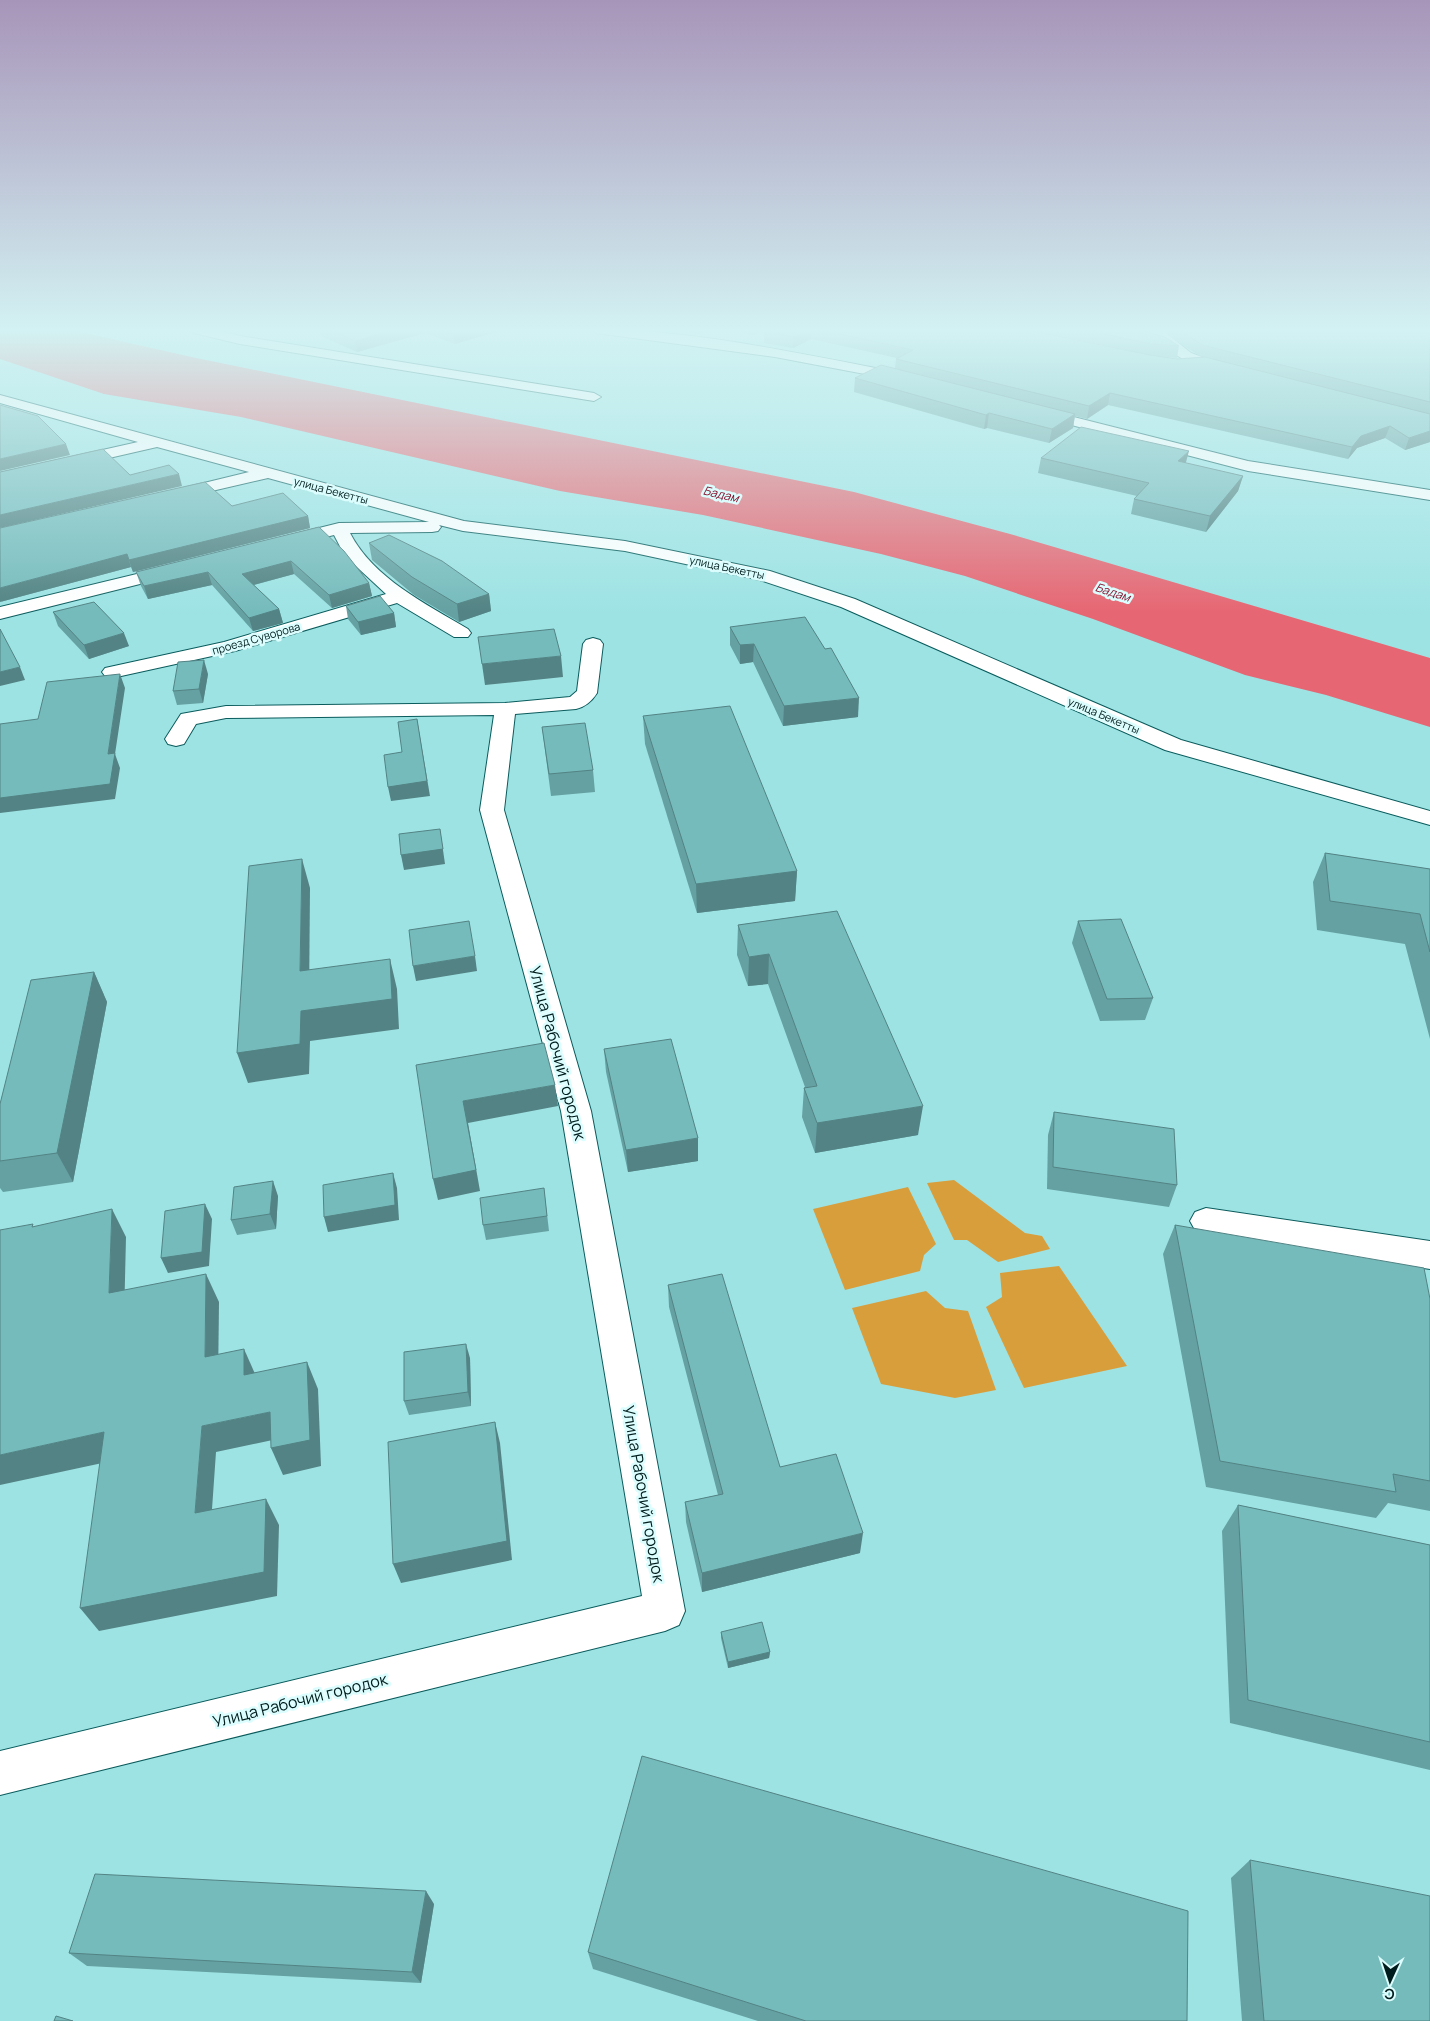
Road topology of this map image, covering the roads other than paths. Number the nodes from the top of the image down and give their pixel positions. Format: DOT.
graph roads {
  1 [pos="86,423"];
  2 [pos="1082,423"];
  3 [pos="156,443"];
  4 [pos="266,473"];
  5 [pos="0,478"];
  6 [pos="1430,494"];
  7 [pos="152,500"];
  8 [pos="379,503"];
  9 [pos="463,526"];
  10 [pos="339,528"];
  11 [pos="272,545"];
  12 [pos="194,565"];
  13 [pos="399,596"];
  14 [pos="0,613"];
  15 [pos="461,633"];
  16 [pos="593,644"];
  17 [pos="112,672"];
  18 [pos="505,709"];
  19 [pos="176,739"];
  20 [pos="1430,818"];
  21 [pos="1206,1221"];
  22 [pos="1430,1255"];
  23 [pos="0,1773"];
  1 -- 3 [label="street, улица Бекетты"];
  2 -- 6 [label="street"];
  3 -- 4 [label="street, улица Бекетты"];
  3 -- 5 [label="street"];
  4 -- 7 [label="street"];
  4 -- 8 [label="street, улица Бекетты"];
  8 -- 9 [label="street, улица Бекетты"];
  8 -- 10 [label="street"];
  9 -- 10 [label="street"];
  9 -- 20 [label="street, улица Бекетты"];
  10 -- 11 [label="street"];
  10 -- 13 [label="street"];
  12 -- 14 [label="street"];
  13 -- 15 [label="street"];
  13 -- 17 [label="street, проезд Суворова"];
  16 -- 18 [label="street"];
  18 -- 19 [label="street"];
  18 -- 23 [label="street, Улица Рабочий городок"];
  21 -- 22 [label="street"];
}
